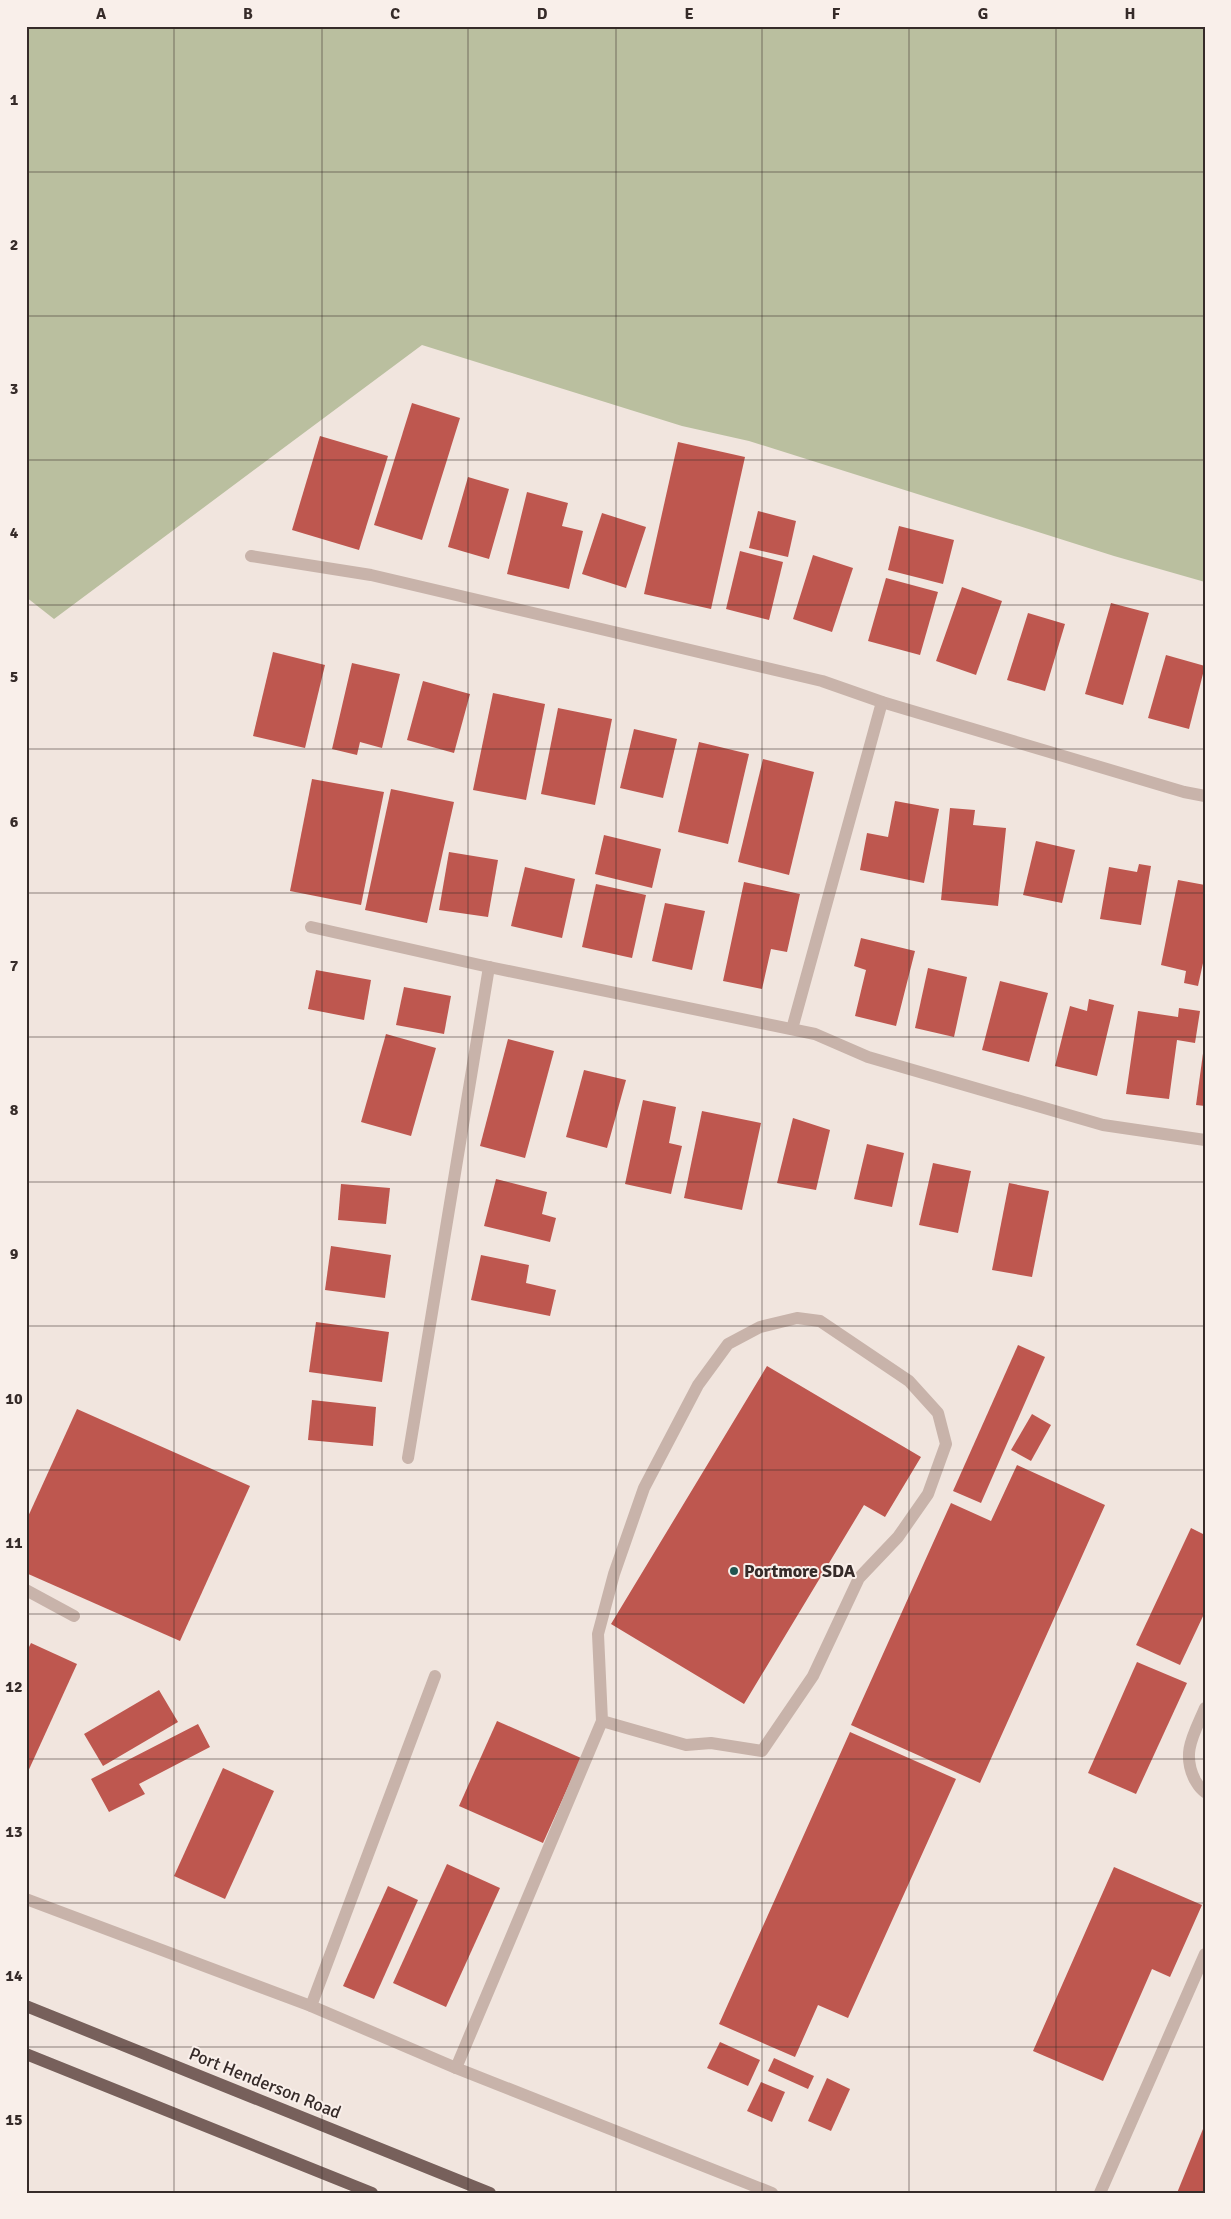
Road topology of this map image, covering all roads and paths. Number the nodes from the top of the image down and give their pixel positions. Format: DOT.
graph roads {
  1 [pos="251,556"];
  2 [pos="882,702"];
  3 [pos="1205,796"];
  4 [pos="311,927"];
  5 [pos="489,967"];
  6 [pos="792,1030"];
  7 [pos="1205,1140"];
  8 [pos="408,1458"];
  9 [pos="26,1590"];
  10 [pos="74,1616"];
  11 [pos="435,1676"];
  12 [pos="1205,1708"];
  13 [pos="602,1721"];
  14 [pos="1205,1792"];
  15 [pos="26,1899"];
  16 [pos="1205,1954"];
  17 [pos="26,2006"];
  18 [pos="311,2006"];
  19 [pos="26,2054"];
  20 [pos="456,2068"];
  21 [pos="372,2193"];
  22 [pos="490,2193"];
  23 [pos="772,2193"];
  24 [pos="1100,2193"];
  1 -- 2 [label="street"];
  2 -- 3 [label="street"];
  2 -- 6 [label="street"];
  4 -- 5 [label="street"];
  5 -- 6 [label="street"];
  5 -- 8 [label="street"];
  6 -- 7 [label="street"];
  9 -- 10 [label="street"];
  11 -- 18 [label="street"];
  12 -- 14 [label="street"];
  13 -- 13 [label="street"];
  13 -- 20 [label="street"];
  15 -- 18 [label="street"];
  16 -- 24 [label="street"];
  17 -- 22 [label="main road, Port Henderson Road"];
  18 -- 20 [label="street"];
  19 -- 21 [label="main road"];
  20 -- 23 [label="street"];
}
